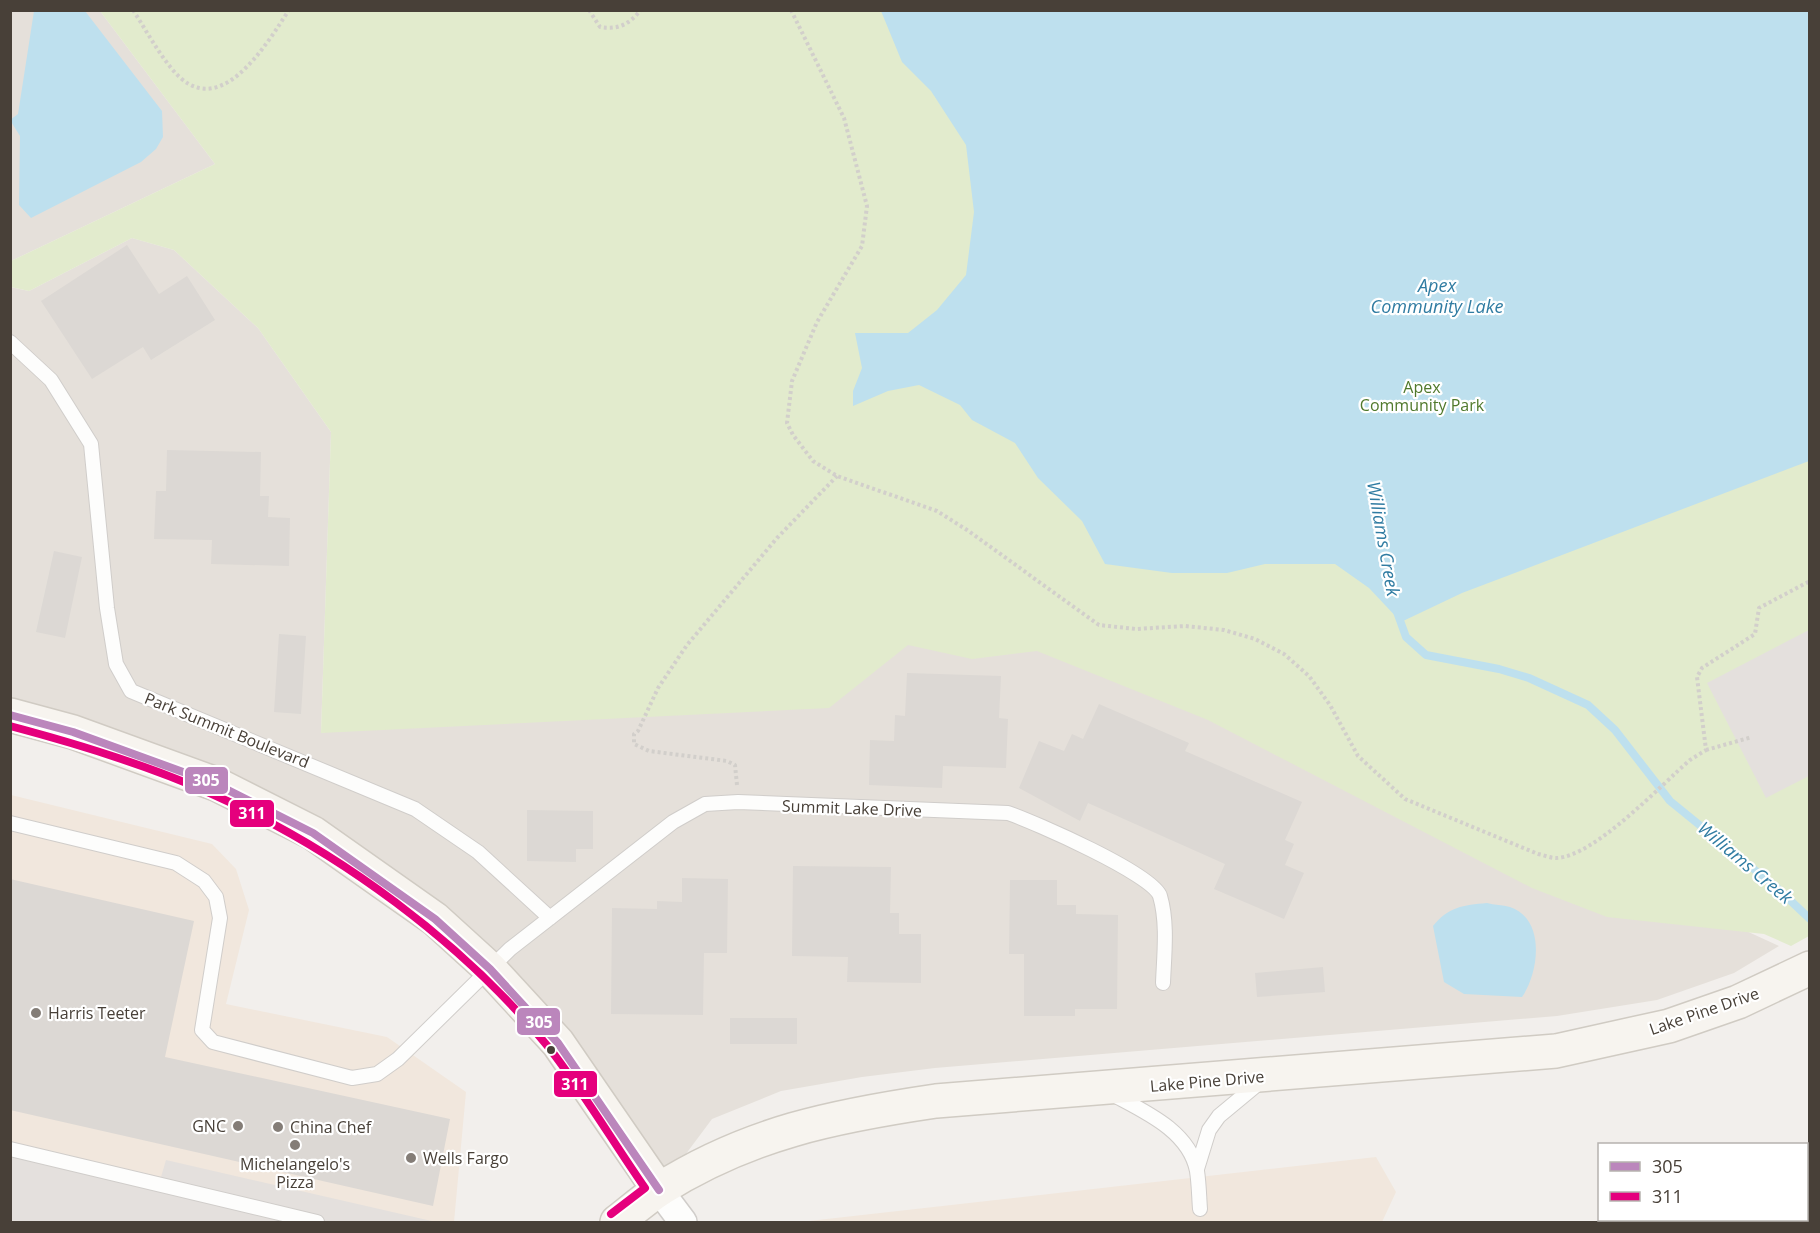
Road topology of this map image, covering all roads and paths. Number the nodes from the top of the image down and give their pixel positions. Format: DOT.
graph roads {
  1 [pos="133,10"];
  2 [pos="289,10"];
  3 [pos="589,10"];
  4 [pos="641,10"];
  5 [pos="791,10"];
  6 [pos="10,342"];
  7 [pos="837,476"];
  8 [pos="1809,581"];
  9 [pos="10,715"];
  10 [pos="1752,737"];
  11 [pos="1706,750"];
  12 [pos="738,802"];
  13 [pos="10,823"];
  14 [pos="550,918"];
  15 [pos="1809,968"];
  16 [pos="490,969"];
  17 [pos="1163,983"];
  18 [pos="1267,1076"];
  19 [pos="1103,1089"];
  20 [pos="10,1149"];
  21 [pos="1197,1169"];
  22 [pos="659,1190"];
  23 [pos="1200,1209"];
  24 [pos="317,1222"];
  25 [pos="617,1222"];
  26 [pos="683,1222"];
  1 -- 2 [label="path"];
  3 -- 4 [label="path"];
  5 -- 7 [label="path"];
  6 -- 14 [label="lane, Park Summit Boulevard"];
  7 -- 11 [label="path"];
  7 -- 12 [label="path"];
  8 -- 11 [label="path"];
  9 -- 16 [label="main road"];
  10 -- 11 [label="path"];
  12 -- 14 [label="lane, Summit Lake Drive"];
  12 -- 17 [label="lane, Summit Lake Drive"];
  13 -- 16 [label="lane, Summit Lake Drive"];
  14 -- 16 [label="lane, Summit Lake Drive"];
  15 -- 18 [label="main road, Lake Pine Drive"];
  16 -- 22 [label="main road"];
  18 -- 19 [label="main road, Lake Pine Drive"];
  18 -- 21 [label="lane"];
  19 -- 21 [label="lane"];
  19 -- 22 [label="main road, Lake Pine Drive"];
  20 -- 24 [label="lane"];
  21 -- 23 [label="lane"];
  22 -- 25 [label="main road, Lake Pine Drive"];
  22 -- 26 [label="street"];
}
